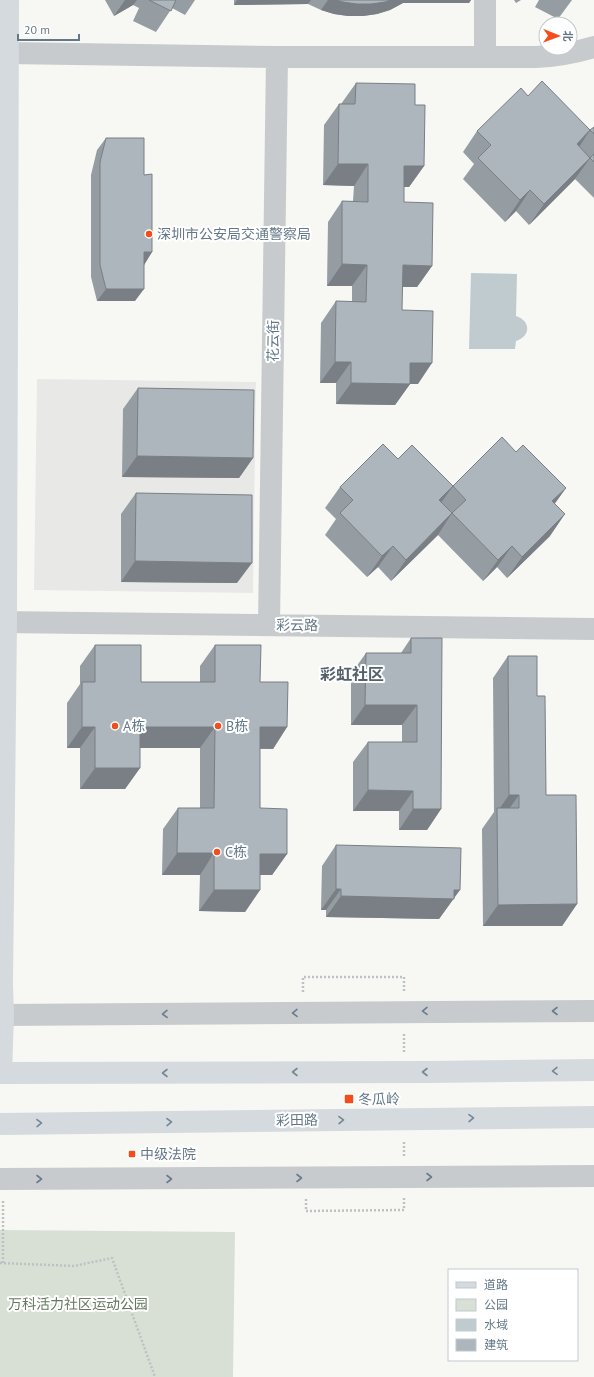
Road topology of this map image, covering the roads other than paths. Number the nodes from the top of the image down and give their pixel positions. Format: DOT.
graph roads {
  1 [pos="8,0"];
  2 [pos="485,0"];
  3 [pos="594,48"];
  4 [pos="7,53"];
  5 [pos="277,57"];
  6 [pos="485,57"];
  7 [pos="4,167"];
  8 [pos="3,622"];
  9 [pos="269,625"];
  10 [pos="594,628"];
  11 [pos="2,862"];
  12 [pos="594,1011"];
  13 [pos="1,1015"];
  14 [pos="594,1070"];
  15 [pos="1,1073"];
  16 [pos="594,1117"];
  17 [pos="0,1124"];
  18 [pos="594,1176"];
  19 [pos="2,1179"];
  1 -- 4 [label="main road"];
  2 -- 6 [label="street"];
  3 -- 6 [label="street"];
  4 -- 5 [label="street"];
  4 -- 7 [label="main road"];
  5 -- 6 [label="street"];
  5 -- 9 [label="street, 花云街"];
  7 -- 8 [label="main road"];
  8 -- 9 [label="street, 彩云路"];
  8 -- 11 [label="main road"];
  9 -- 10 [label="street, 彩云路"];
  11 -- 13 [label="main road"];
  12 -- 13 [label="street, one-way"];
  13 -- 15 [label="main road"];
  14 -- 15 [label="main road, one-way"];
  17 -- 16 [label="main road, 彩田路, one-way"];
  19 -- 18 [label="street, one-way"];
}
